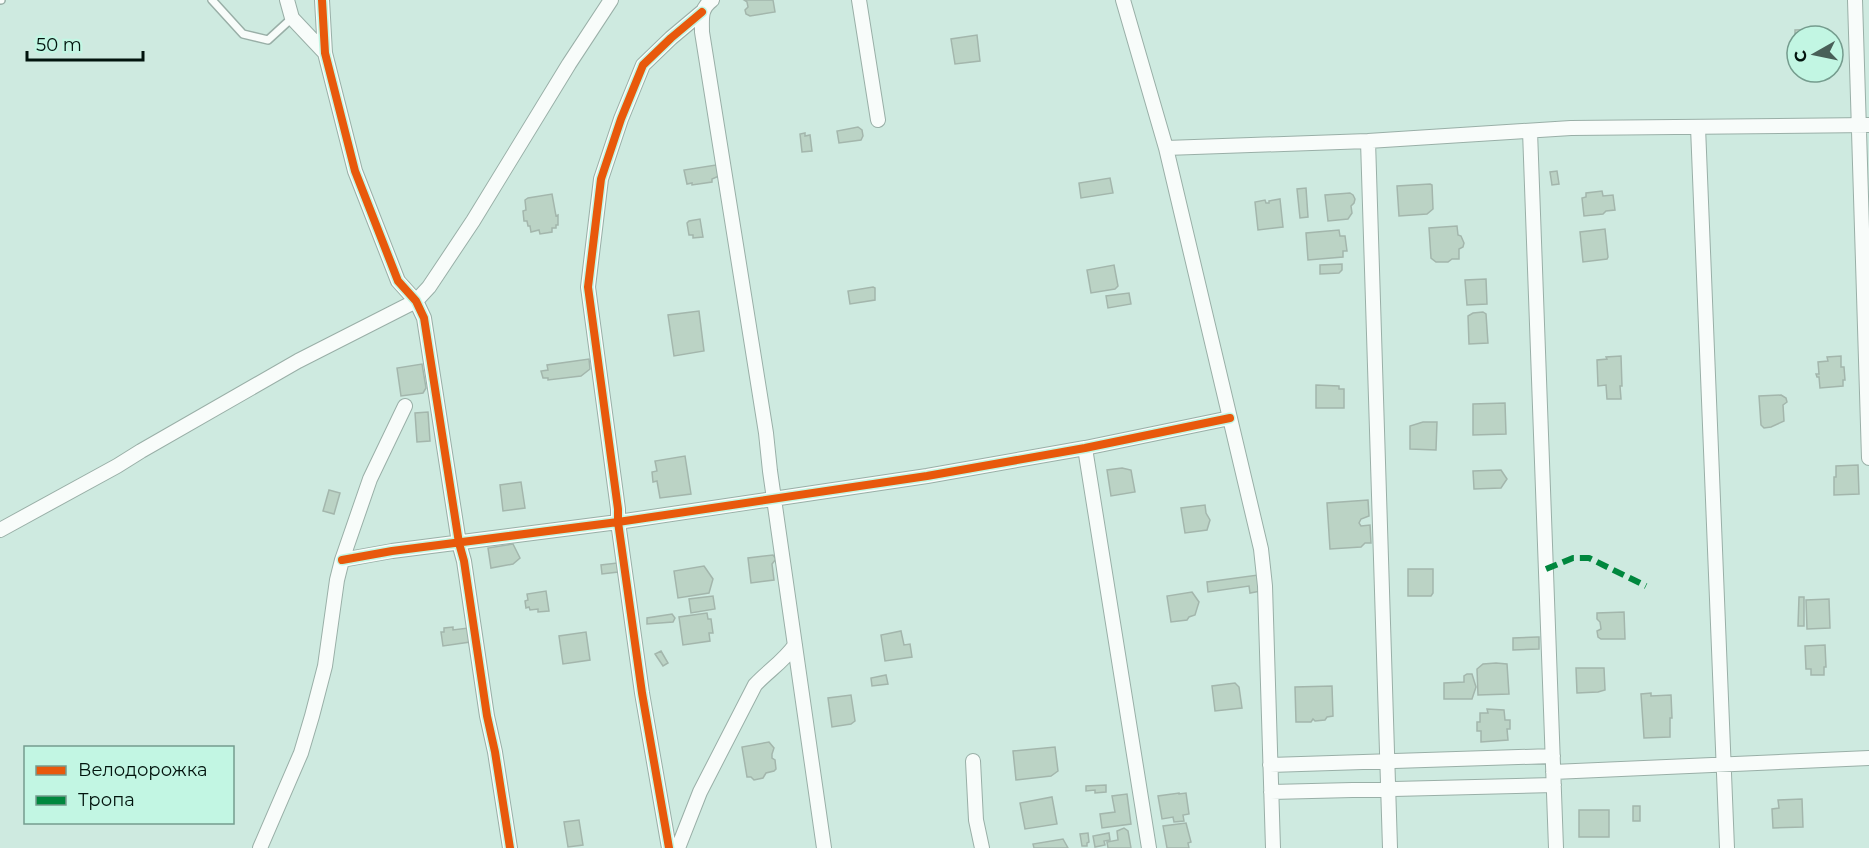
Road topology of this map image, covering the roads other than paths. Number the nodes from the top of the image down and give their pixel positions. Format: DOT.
graph roads {
  1 [pos="212,0"];
  2 [pos="287,0"];
  3 [pos="322,0"];
  4 [pos="610,0"];
  5 [pos="712,0"];
  6 [pos="859,0"];
  7 [pos="1123,0"];
  8 [pos="1855,0"];
  9 [pos="702,12"];
  10 [pos="292,18"];
  11 [pos="325,53"];
  12 [pos="878,120"];
  13 [pos="1864,125"];
  14 [pos="1698,127"];
  15 [pos="1530,131"];
  16 [pos="1368,141"];
  17 [pos="1166,148"];
  18 [pos="417,301"];
  19 [pos="405,406"];
  20 [pos="1230,418"];
  21 [pos="1085,448"];
  22 [pos="1869,458"];
  23 [pos="774,497"];
  24 [pos="618,522"];
  25 [pos="0,530"];
  26 [pos="459,543"];
  27 [pos="342,560"];
  28 [pos="795,645"];
  29 [pos="1553,756"];
  30 [pos="1869,758"];
  31 [pos="973,761"];
  32 [pos="1388,761"];
  33 [pos="1724,764"];
  34 [pos="1270,765"];
  35 [pos="1553,778"];
  36 [pos="1389,789"];
  37 [pos="1271,792"];
  38 [pos="260,848"];
  39 [pos="510,848"];
  40 [pos="669,848"];
  41 [pos="678,848"];
  42 [pos="825,848"];
  43 [pos="982,848"];
  44 [pos="1149,848"];
  45 [pos="1273,848"];
  46 [pos="1390,848"];
  47 [pos="1556,848"];
  48 [pos="1727,848"];
  1 -- 10 [label="lane"];
  2 -- 10 [label="street"];
  3 -- 11 [label="street"];
  4 -- 18 [label="street"];
  5 -- 9 [label="street"];
  6 -- 12 [label="street"];
  7 -- 17 [label="street"];
  8 -- 13 [label="street"];
  9 -- 23 [label="street"];
  9 -- 24 [label="street"];
  10 -- 11 [label="street"];
  11 -- 18 [label="street"];
  13 -- 14 [label="street"];
  13 -- 22 [label="street"];
  14 -- 15 [label="street"];
  14 -- 33 [label="street"];
  15 -- 16 [label="street"];
  15 -- 29 [label="street"];
  16 -- 17 [label="street"];
  16 -- 32 [label="street"];
  17 -- 20 [label="street"];
  18 -- 25 [label="street"];
  18 -- 26 [label="street"];
  19 -- 27 [label="street"];
  20 -- 21 [label="street"];
  20 -- 34 [label="street"];
  21 -- 23 [label="street"];
  21 -- 44 [label="street"];
  23 -- 24 [label="street"];
  23 -- 28 [label="street"];
  24 -- 26 [label="street"];
  24 -- 40 [label="street"];
  26 -- 27 [label="street"];
  26 -- 39 [label="street"];
  27 -- 38 [label="street"];
  28 -- 41 [label="street"];
  28 -- 42 [label="street"];
  29 -- 32 [label="street"];
  29 -- 35 [label="street"];
  30 -- 33 [label="street"];
  31 -- 43 [label="street"];
  32 -- 34 [label="street"];
  32 -- 36 [label="street"];
  33 -- 35 [label="street"];
  33 -- 48 [label="street"];
  34 -- 37 [label="street"];
  35 -- 36 [label="street"];
  35 -- 47 [label="street"];
  36 -- 37 [label="street"];
  36 -- 46 [label="street"];
  37 -- 45 [label="street"];
}
